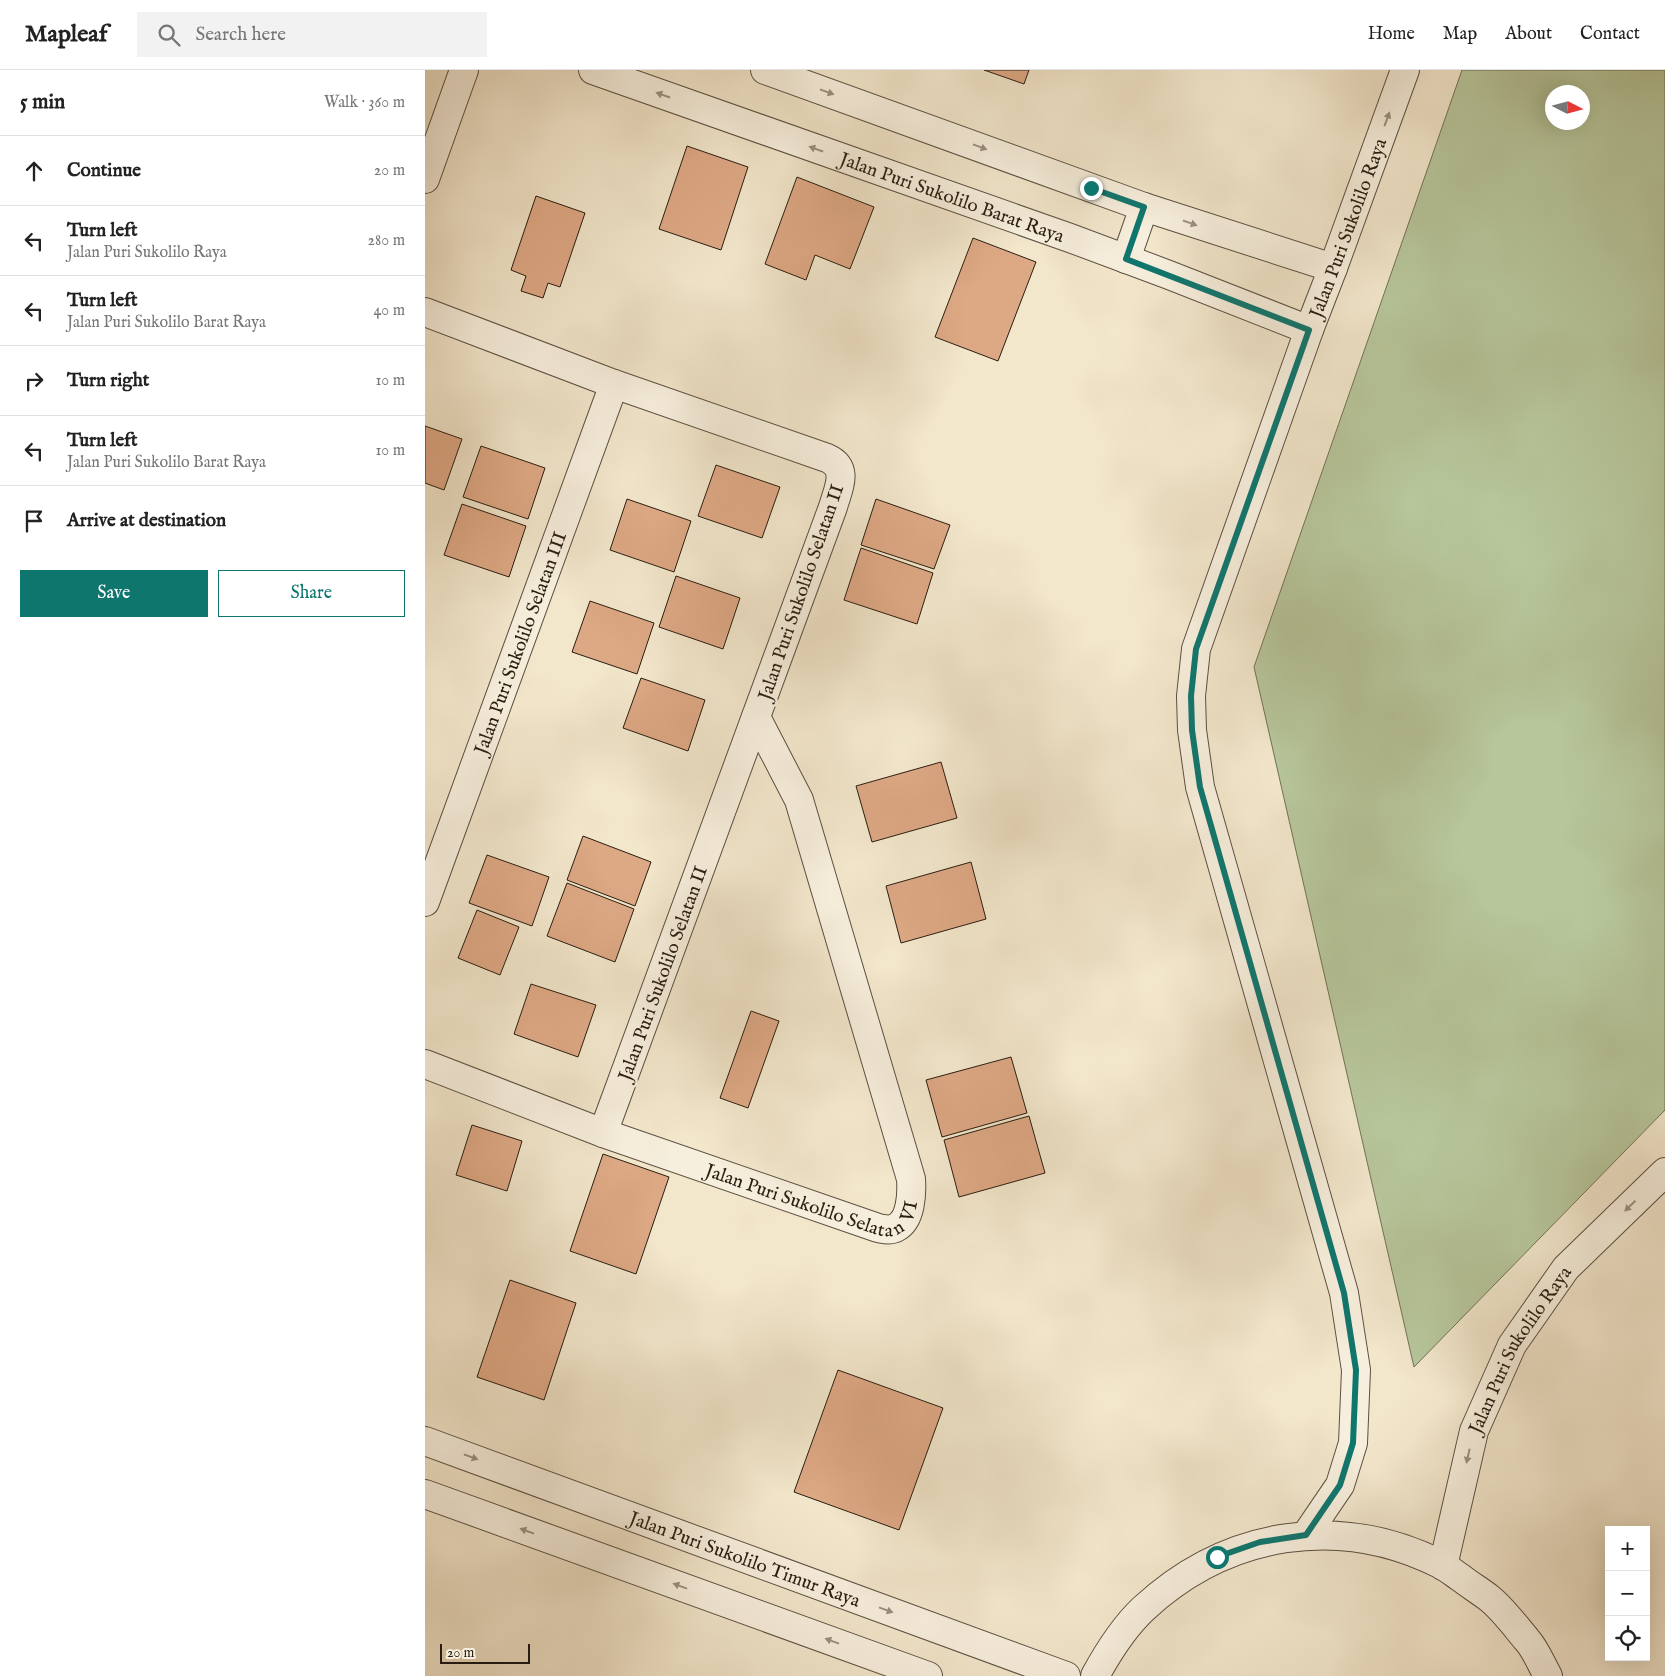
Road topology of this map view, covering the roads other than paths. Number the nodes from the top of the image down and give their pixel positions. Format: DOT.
graph roads {
  1 [pos="464,70"];
  2 [pos="593,70"];
  3 [pos="765,70"];
  4 [pos="1405,70"];
  5 [pos="425,179"];
  6 [pos="1144,207"];
  7 [pos="1126,259"];
  8 [pos="1333,268"];
  9 [pos="425,312"];
  10 [pos="1309,330"];
  11 [pos="614,384"];
  12 [pos="756,717"];
  13 [pos="425,902"];
  14 [pos="425,1064"];
  15 [pos="603,1133"];
  16 [pos="1665,1172"];
  17 [pos="425,1440"];
  18 [pos="425,1494"];
  19 [pos="1306,1535"];
  20 [pos="1443,1566"];
  21 [pos="928,1676"];
  22 [pos="1066,1676"];
  23 [pos="1095,1676"];
  24 [pos="1548,1676"];
  1 -- 5 [label="street"];
  7 -- 2 [label="street, Jalan Puri Sukolilo Barat Raya, one-way"];
  3 -- 6 [label="street, one-way"];
  8 -- 4 [label="street, Jalan Puri Sukolilo Raya, one-way"];
  6 -- 7 [label="street"];
  6 -- 8 [label="street, one-way"];
  7 -- 10 [label="street, Jalan Puri Sukolilo Barat Raya"];
  8 -- 10 [label="street, Jalan Puri Sukolilo Raya"];
  9 -- 11 [label="street, Jalan Puri Sukolilo Selatan II"];
  10 -- 19 [label="street, Jalan Puri Sukolilo Raya"];
  11 -- 12 [label="street, Jalan Puri Sukolilo Selatan II"];
  11 -- 13 [label="street, Jalan Puri Sukolilo Selatan III"];
  12 -- 15 [label="street, Jalan Puri Sukolilo Selatan II"];
  12 -- 15 [label="street, Jalan Puri Sukolilo Selatan VI"];
  14 -- 15 [label="street, Jalan Puri Sukolilo Selatan VI"];
  16 -- 20 [label="street, Jalan Puri Sukolilo Raya, one-way"];
  17 -- 22 [label="street, Jalan Puri Sukolilo Timur Raya, one-way"];
  21 -- 18 [label="street, one-way"];
  19 -- 20 [label="street"];
  19 -- 23 [label="street"];
  20 -- 24 [label="street"];
}
